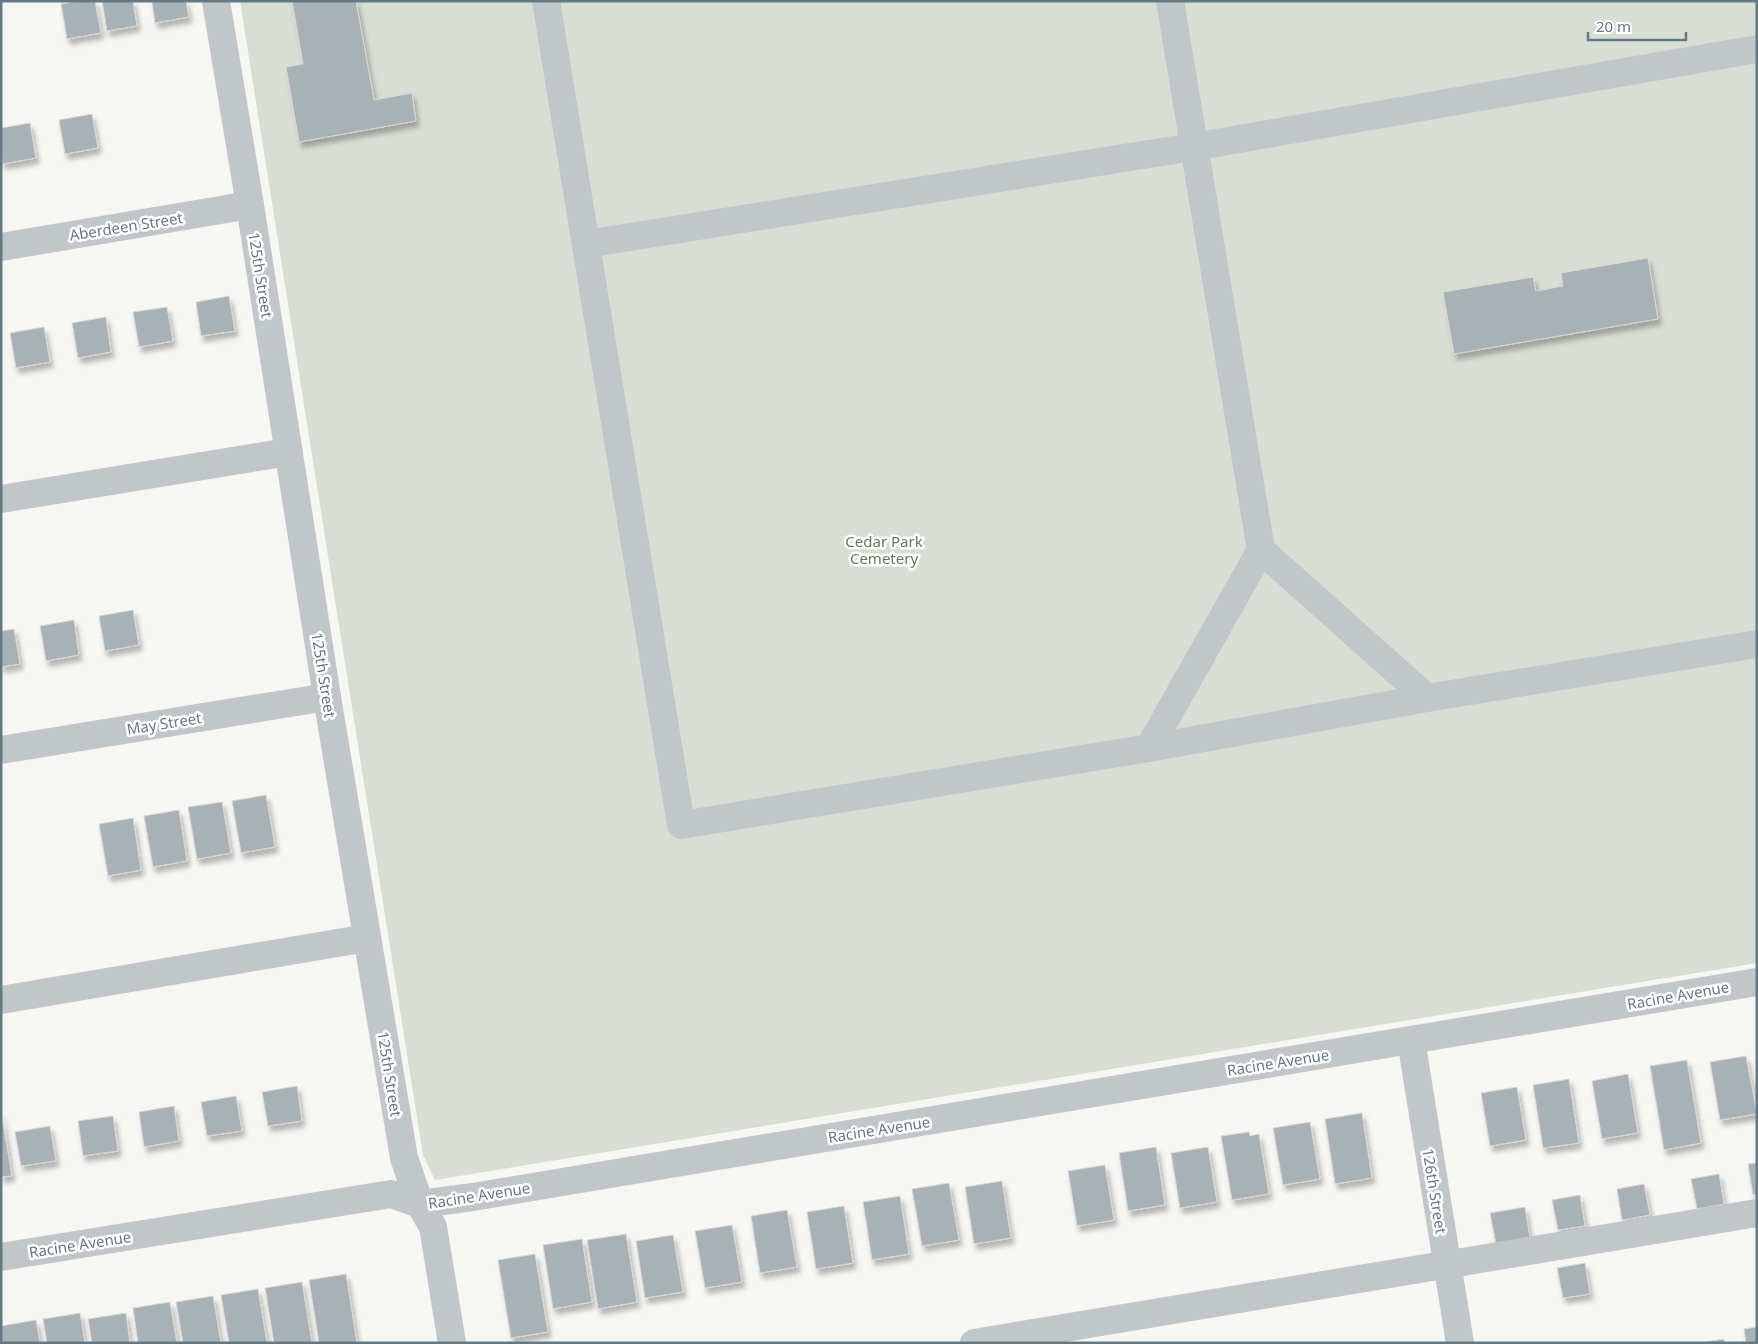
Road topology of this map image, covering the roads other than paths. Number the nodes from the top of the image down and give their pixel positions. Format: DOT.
graph roads {
  1 [pos="216,1"];
  2 [pos="546,1"];
  3 [pos="1170,1"];
  4 [pos="1757,49"];
  5 [pos="1193,147"];
  6 [pos="250,206"];
  7 [pos="586,244"];
  8 [pos="1,247"];
  9 [pos="288,452"];
  10 [pos="1,499"];
  11 [pos="1260,550"];
  12 [pos="1757,644"];
  13 [pos="327,697"];
  14 [pos="1427,698"];
  15 [pos="1149,748"];
  16 [pos="1,750"];
  17 [pos="367,938"];
  18 [pos="1757,982"];
  19 [pos="1,1000"];
  20 [pos="1411,1040"];
  21 [pos="420,1204"];
  22 [pos="1757,1213"];
  23 [pos="1,1257"];
  24 [pos="1447,1265"];
  25 [pos="452,1343"];
  26 [pos="974,1343"];
  27 [pos="1460,1343"];
  1 -- 6 [label="street, 125th Street"];
  2 -- 7 [label="street"];
  3 -- 5 [label="street"];
  4 -- 5 [label="street"];
  5 -- 7 [label="street"];
  5 -- 11 [label="street"];
  6 -- 8 [label="street, Aberdeen Street"];
  6 -- 9 [label="street, 125th Street"];
  7 -- 15 [label="street"];
  9 -- 10 [label="street"];
  9 -- 13 [label="street, 125th Street"];
  11 -- 14 [label="street"];
  11 -- 15 [label="street"];
  12 -- 14 [label="street"];
  13 -- 16 [label="street, May Street"];
  13 -- 17 [label="street, 125th Street"];
  14 -- 15 [label="street"];
  17 -- 19 [label="street"];
  17 -- 21 [label="street, 125th Street"];
  18 -- 20 [label="street, Racine Avenue"];
  20 -- 21 [label="street, Racine Avenue"];
  20 -- 24 [label="street, 126th Street"];
  21 -- 23 [label="street, Racine Avenue"];
  21 -- 25 [label="street, 125th Street"];
  22 -- 24 [label="street"];
  24 -- 26 [label="street"];
  24 -- 27 [label="street, 126th Street"];
}
